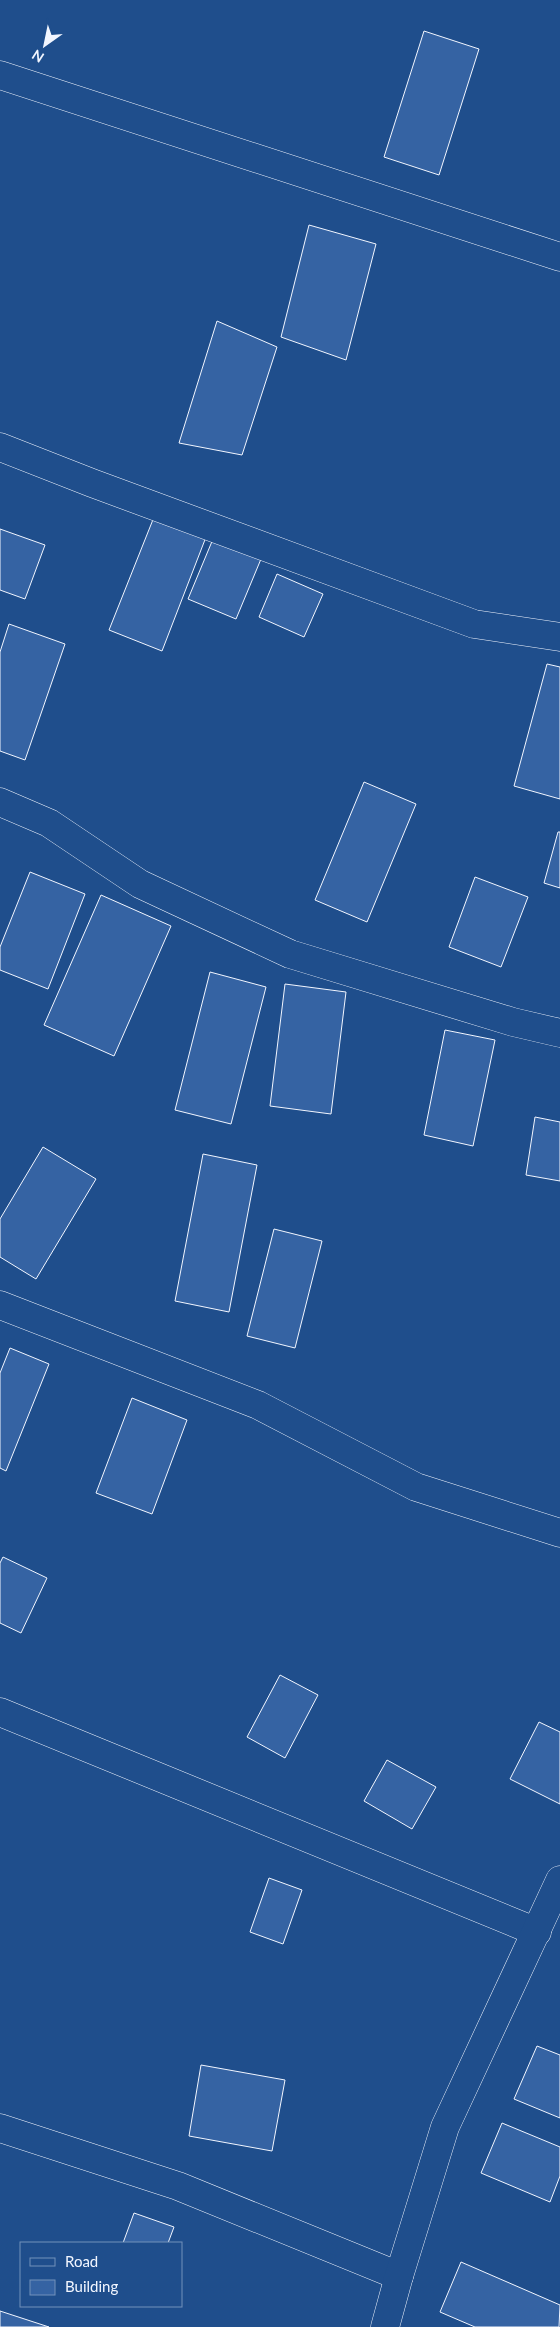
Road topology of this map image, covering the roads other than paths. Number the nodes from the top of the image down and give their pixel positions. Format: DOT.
graph roads {
  1 [pos="0,75"];
  2 [pos="560,257"];
  3 [pos="0,447"];
  4 [pos="560,637"];
  5 [pos="0,802"];
  6 [pos="560,1032"];
  7 [pos="0,1305"];
  8 [pos="560,1533"];
  9 [pos="0,1712"];
  10 [pos="560,1880"];
  11 [pos="537,1932"];
  12 [pos="0,2128"];
  13 [pos="399,2276"];
  14 [pos="386,2327"];
  1 -- 2 [label="street"];
  3 -- 4 [label="street"];
  5 -- 6 [label="street"];
  7 -- 8 [label="street"];
  9 -- 11 [label="street"];
  10 -- 11 [label="street"];
  11 -- 13 [label="street"];
  12 -- 13 [label="street"];
  13 -- 14 [label="street"];
}
